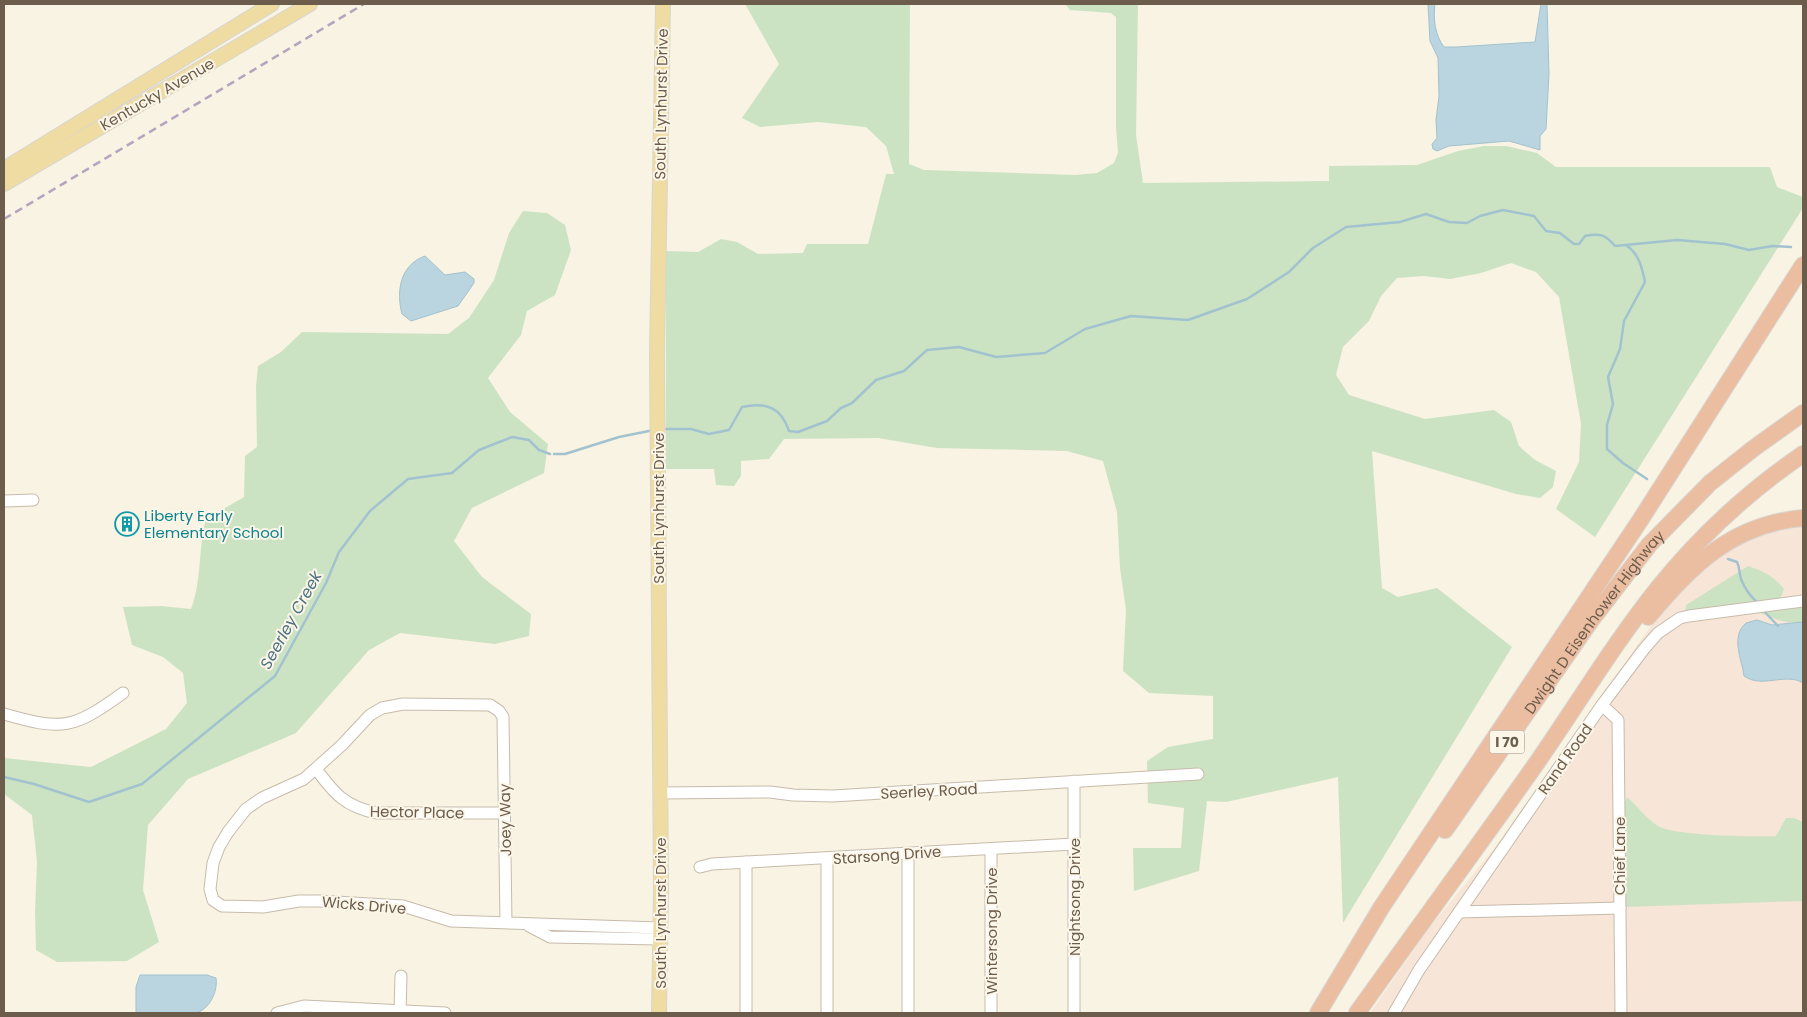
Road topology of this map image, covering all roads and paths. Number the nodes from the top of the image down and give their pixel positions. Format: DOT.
graph roads {
  1 [pos="272,4"];
  2 [pos="310,4"];
  3 [pos="663,4"];
  4 [pos="4,170"];
  5 [pos="4,184"];
  6 [pos="1803,264"];
  7 [pos="1803,413"];
  8 [pos="1803,454"];
  9 [pos="33,500"];
  10 [pos="4,501"];
  11 [pos="1803,518"];
  12 [pos="1803,601"];
  13 [pos="123,693"];
  14 [pos="1580,700"];
  15 [pos="1602,705"];
  16 [pos="4,714"];
  17 [pos="316,769"];
  18 [pos="1198,774"];
  19 [pos="1074,781"];
  20 [pos="660,793"];
  21 [pos="505,813"];
  22 [pos="1074,844"];
  23 [pos="991,849"];
  24 [pos="908,854"];
  25 [pos="826,859"];
  26 [pos="746,862"];
  27 [pos="700,867"];
  28 [pos="1620,908"];
  29 [pos="1459,912"];
  30 [pos="506,923"];
  31 [pos="660,934"];
  32 [pos="401,976"];
  33 [pos="400,1012"];
  34 [pos="277,1013"];
  35 [pos="445,1013"];
  36 [pos="659,1013"];
  37 [pos="746,1013"];
  38 [pos="827,1013"];
  39 [pos="908,1013"];
  40 [pos="991,1013"];
  41 [pos="1074,1013"];
  42 [pos="1318,1013"];
  43 [pos="1357,1013"];
  44 [pos="1394,1013"];
  45 [pos="1621,1013"];
  1 -- 4 [label="main road, Kentucky Avenue"];
  2 -- 5 [label="main road, Kentucky Avenue"];
  3 -- 20 [label="main road, South Lynhurst Drive"];
  6 -- 42 [label="highway"];
  7 -- 42 [label="highway, Dwight D Eisenhower Highway / I 70"];
  8 -- 14 [label="highway, Dwight D Eisenhower Highway / I 70"];
  9 -- 10 [label="street"];
  11 -- 14 [label="highway"];
  12 -- 15 [label="street, Rand Road"];
  13 -- 16 [label="street"];
  14 -- 43 [label="highway, Dwight D Eisenhower Highway / I 70"];
  15 -- 28 [label="street, Chief Lane"];
  15 -- 29 [label="street, Rand Road"];
  17 -- 21 [label="street, Hector Place"];
  17 -- 21 [label="street, Joey Way"];
  17 -- 30 [label="street, Wicks Drive"];
  18 -- 19 [label="street, Seerley Road"];
  19 -- 20 [label="street, Seerley Road"];
  19 -- 22 [label="street, Nightsong Drive"];
  20 -- 31 [label="main road, South Lynhurst Drive"];
  21 -- 30 [label="street, Joey Way"];
  22 -- 23 [label="street, Starsong Drive"];
  22 -- 41 [label="street, Nightsong Drive"];
  23 -- 24 [label="street, Starsong Drive"];
  23 -- 40 [label="street, Wintersong Drive"];
  24 -- 25 [label="street, Starsong Drive"];
  24 -- 39 [label="street"];
  25 -- 26 [label="street, Starsong Drive"];
  25 -- 38 [label="street"];
  26 -- 27 [label="street, Starsong Drive"];
  26 -- 37 [label="street"];
  28 -- 29 [label="street"];
  28 -- 45 [label="street, Chief Lane"];
  29 -- 44 [label="street, Rand Road"];
  30 -- 31 [label="street, Wicks Drive"];
  31 -- 36 [label="main road, South Lynhurst Drive"];
  32 -- 33 [label="street"];
  33 -- 34 [label="street"];
  33 -- 35 [label="street"];
}
